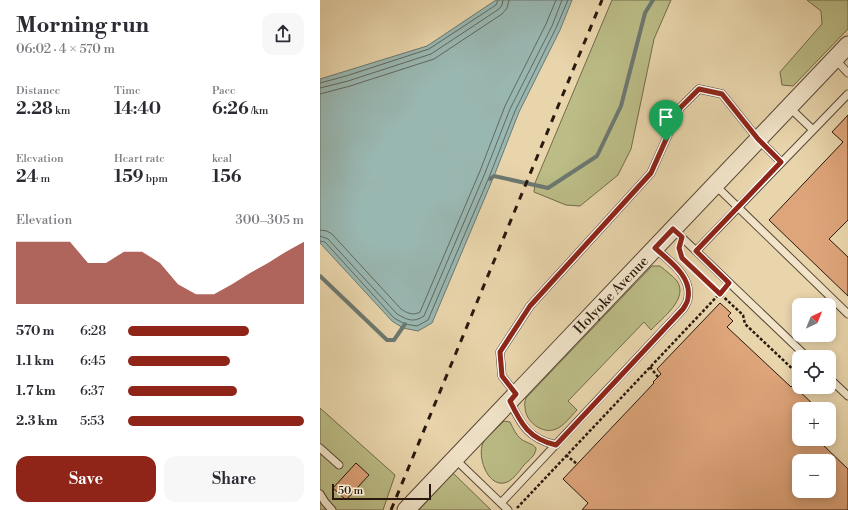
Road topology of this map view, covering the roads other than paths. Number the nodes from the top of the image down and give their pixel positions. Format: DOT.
graph roads {
  1 [pos="848,45"];
  2 [pos="834,59"];
  3 [pos="848,73"];
  4 [pos="848,94"];
  5 [pos="789,107"];
  6 [pos="813,130"];
  7 [pos="758,139"];
  8 [pos="781,162"];
  9 [pos="714,185"];
  10 [pos="737,207"];
  11 [pos="673,229"];
  12 [pos="655,248"];
  13 [pos="696,251"];
  14 [pos="848,314"];
  15 [pos="800,350"];
  16 [pos="836,385"];
  17 [pos="848,396"];
  18 [pos="513,397"];
  19 [pos="556,445"];
  20 [pos="320,448"];
  21 [pos="326,453"];
  22 [pos="455,459"];
  23 [pos="320,460"];
  24 [pos="339,465"];
  25 [pos="320,494"];
  26 [pos="501,503"];
  27 [pos="332,510"];
  28 [pos="406,510"];
  29 [pos="508,510"];
  1 -- 2 [label="street, Holyoke Avenue"];
  2 -- 3 [label="lane"];
  2 -- 5 [label="street, Holyoke Avenue"];
  4 -- 6 [label="lane"];
  5 -- 6 [label="lane"];
  5 -- 7 [label="street, Holyoke Avenue"];
  6 -- 8 [label="lane"];
  7 -- 8 [label="lane"];
  7 -- 9 [label="street, Holyoke Avenue"];
  7 -- 18 [label="lane"];
  8 -- 10 [label="lane"];
  9 -- 10 [label="lane"];
  9 -- 11 [label="street, Holyoke Avenue"];
  10 -- 13 [label="lane"];
  10 -- 14 [label="lane"];
  11 -- 12 [label="street, Holyoke Avenue"];
  11 -- 13 [label="lane"];
  12 -- 18 [label="street, Holyoke Avenue"];
  12 -- 19 [label="lane"];
  13 -- 15 [label="lane"];
  16 -- 17 [label="lane"];
  18 -- 19 [label="lane"];
  18 -- 22 [label="street, Holyoke Avenue"];
  19 -- 26 [label="lane"];
  20 -- 21 [label="lane"];
  21 -- 23 [label="lane"];
  21 -- 24 [label="lane"];
  22 -- 26 [label="lane"];
  22 -- 28 [label="street, Holyoke Avenue"];
  25 -- 27 [label="lane"];
  26 -- 29 [label="lane"];
}
